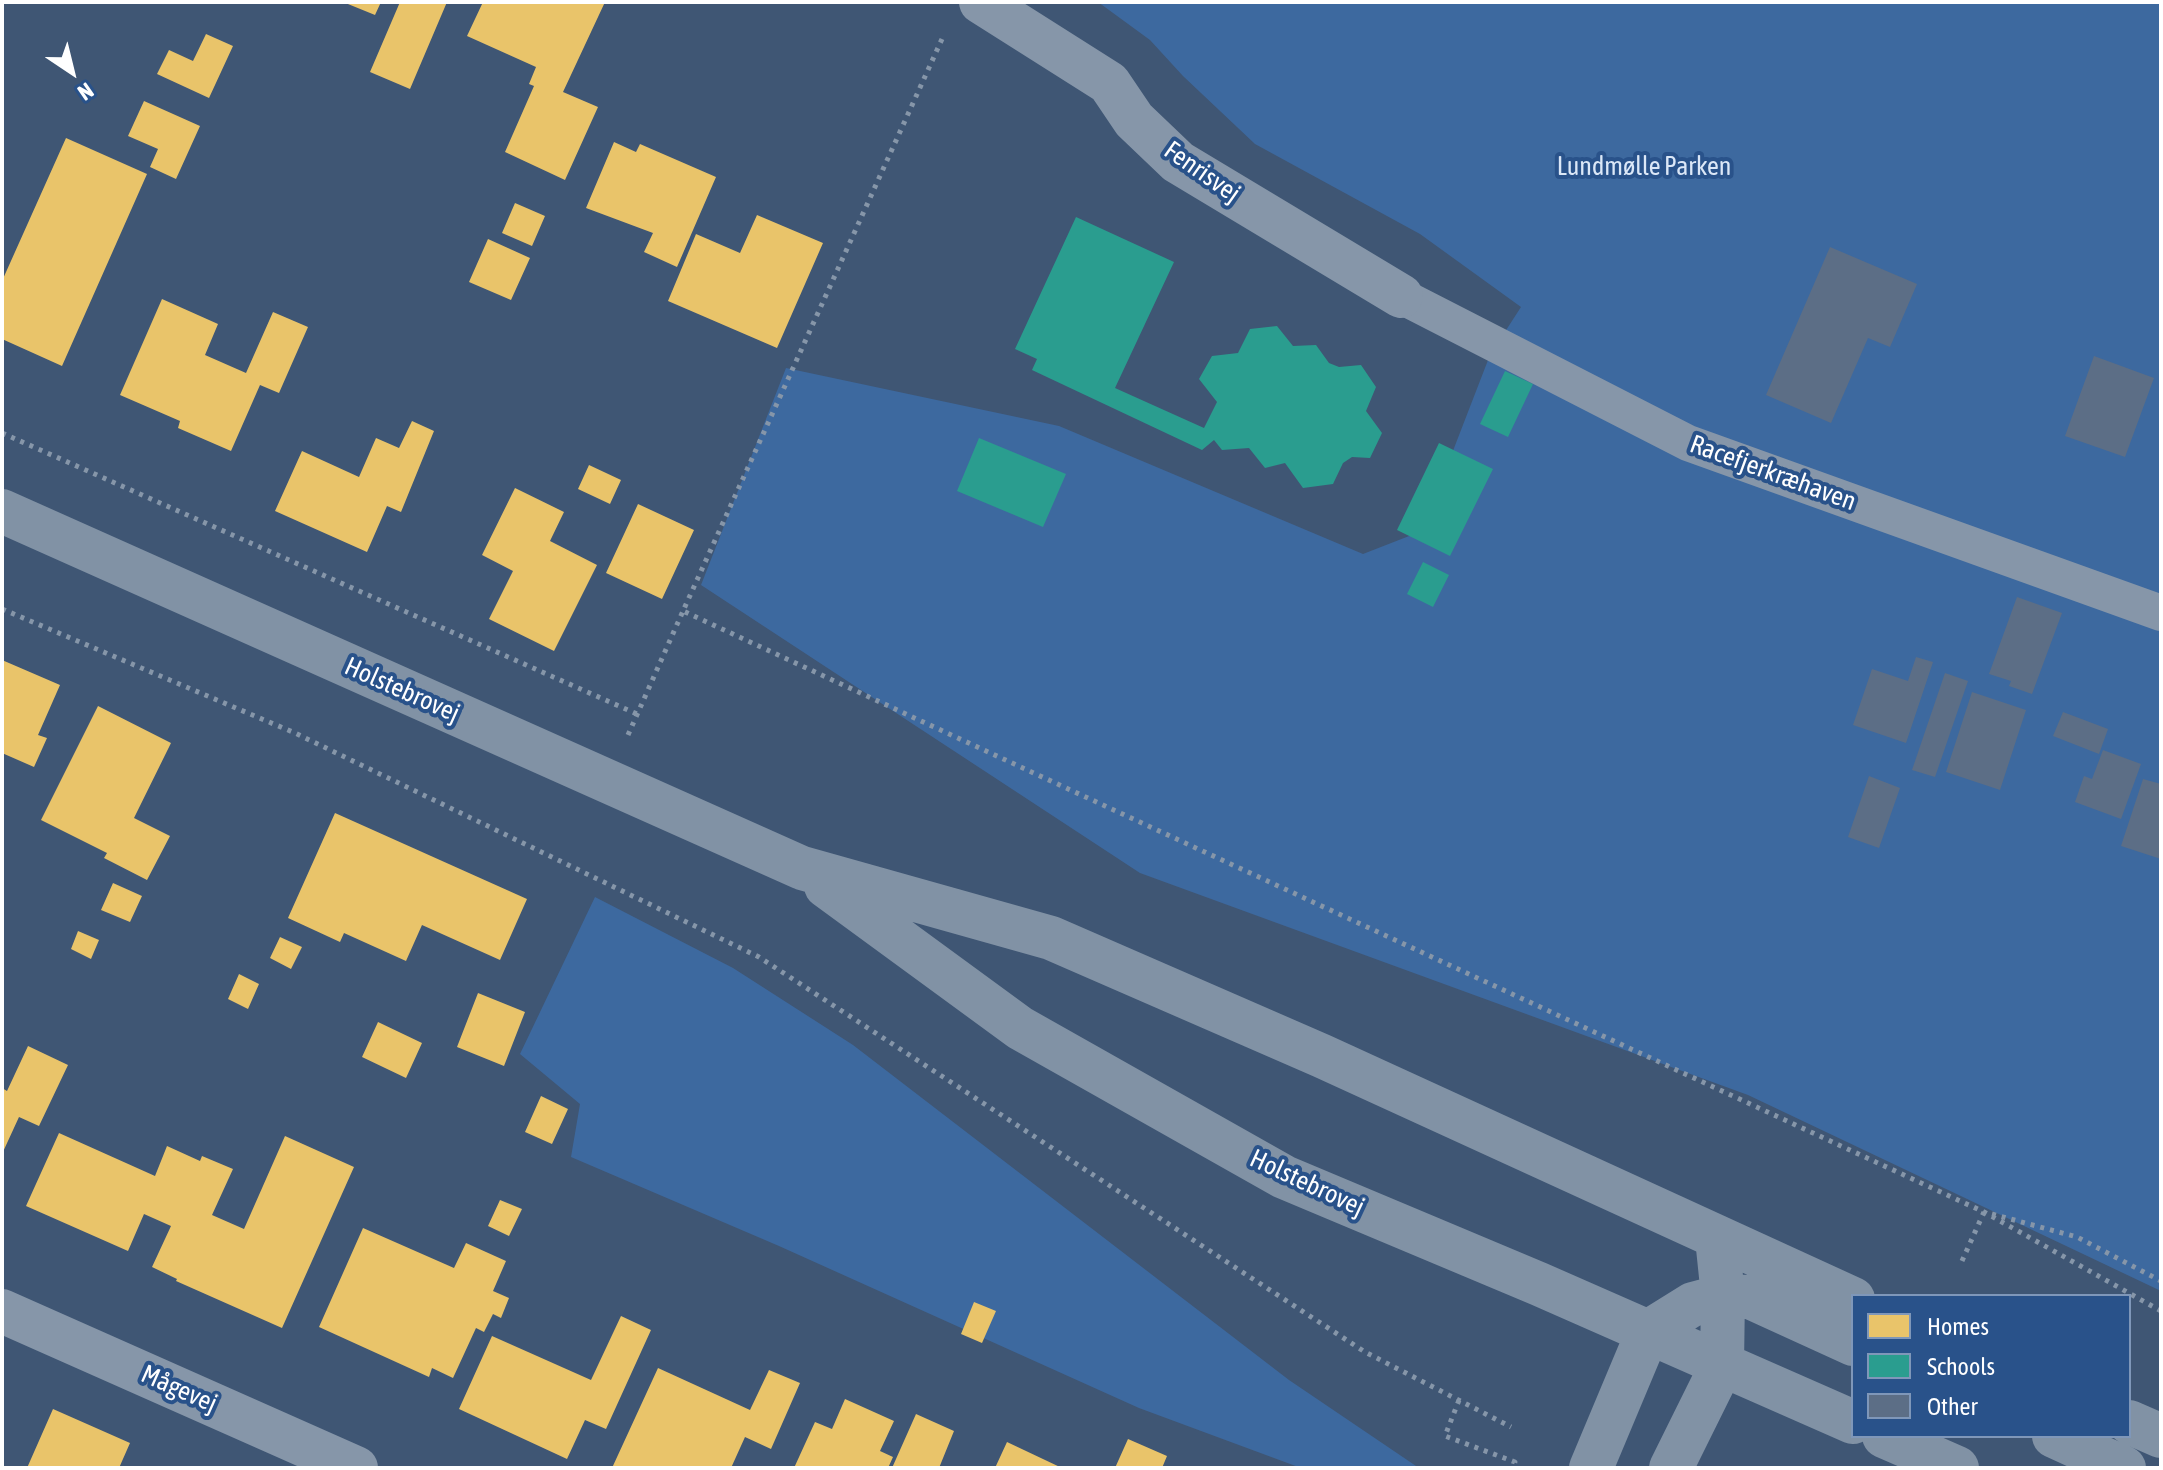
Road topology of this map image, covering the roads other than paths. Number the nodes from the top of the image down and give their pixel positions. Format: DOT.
graph roads {
  1 [pos="981,2"];
  2 [pos="1401,296"];
  3 [pos="2,511"];
  4 [pos="2161,613"];
  5 [pos="802,868"];
  6 [pos="1717,1238"];
  7 [pos="1723,1296"];
  8 [pos="1851,1298"];
  9 [pos="2,1311"];
  10 [pos="1648,1332"];
  11 [pos="1851,1343"];
  12 [pos="1722,1365"];
  13 [pos="1851,1421"];
  14 [pos="2131,1423"];
  15 [pos="2161,1436"];
  16 [pos="1889,1438"];
  17 [pos="2058,1438"];
  18 [pos="356,1468"];
  19 [pos="1591,1468"];
  20 [pos="1671,1468"];
  21 [pos="1957,1468"];
  22 [pos="2124,1468"];
  1 -- 2 [label="street, Fenrisvej"];
  2 -- 4 [label="lane, Racefjerkræhaven"];
  3 -- 5 [label="main road, Holstebrovej"];
  5 -- 6 [label="main road, Holstebrovej"];
  5 -- 10 [label="main road, Holstebrovej"];
  6 -- 7 [label="main road"];
  6 -- 8 [label="main road, Holstebrovej"];
  7 -- 10 [label="main road"];
  7 -- 11 [label="main road"];
  7 -- 12 [label="main road"];
  9 -- 18 [label="street, Mågevej"];
  10 -- 12 [label="main road, Holstebrovej"];
  10 -- 19 [label="main road"];
  12 -- 13 [label="main road, Holstebrovej"];
  12 -- 20 [label="main road"];
  14 -- 15 [label="main road"];
  16 -- 21 [label="main road"];
  17 -- 22 [label="main road"];
}
